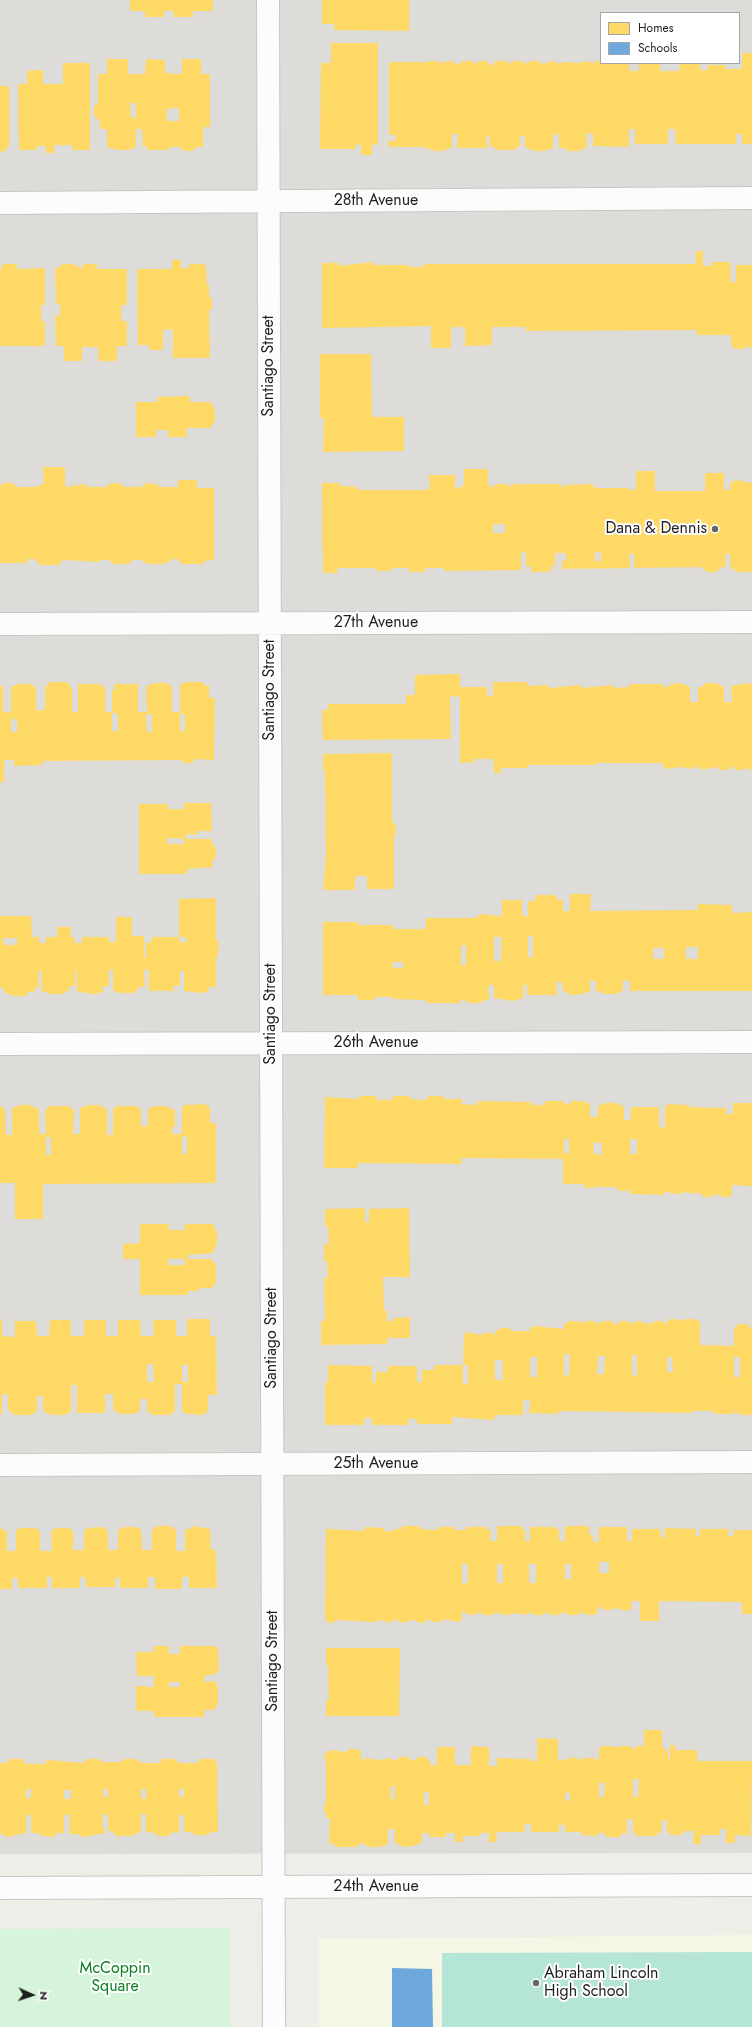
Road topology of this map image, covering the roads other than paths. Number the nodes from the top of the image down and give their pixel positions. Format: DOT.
graph roads {
  1 [pos="268,0"];
  2 [pos="752,198"];
  3 [pos="268,202"];
  4 [pos="0,203"];
  5 [pos="752,622"];
  6 [pos="0,624"];
  7 [pos="270,624"];
  8 [pos="752,1042"];
  9 [pos="271,1043"];
  10 [pos="0,1044"];
  11 [pos="752,1462"];
  12 [pos="272,1464"];
  13 [pos="0,1465"];
  14 [pos="752,1885"];
  15 [pos="274,1887"];
  16 [pos="0,1888"];
  17 [pos="274,2027"];
  1 -- 3 [label="street, Santiago Street"];
  2 -- 3 [label="street, 28th Avenue"];
  3 -- 4 [label="street, 28th Avenue"];
  3 -- 7 [label="street, Santiago Street"];
  5 -- 7 [label="street, 27th Avenue"];
  6 -- 7 [label="street, 27th Avenue"];
  7 -- 9 [label="street, Santiago Street"];
  8 -- 9 [label="street, 26th Avenue"];
  9 -- 10 [label="street, 26th Avenue"];
  9 -- 12 [label="street, Santiago Street"];
  11 -- 12 [label="street, 25th Avenue"];
  12 -- 13 [label="street, 25th Avenue"];
  12 -- 15 [label="street, Santiago Street"];
  14 -- 15 [label="street, 24th Avenue"];
  15 -- 16 [label="street, 24th Avenue"];
  15 -- 17 [label="street, Santiago Street"];
}
